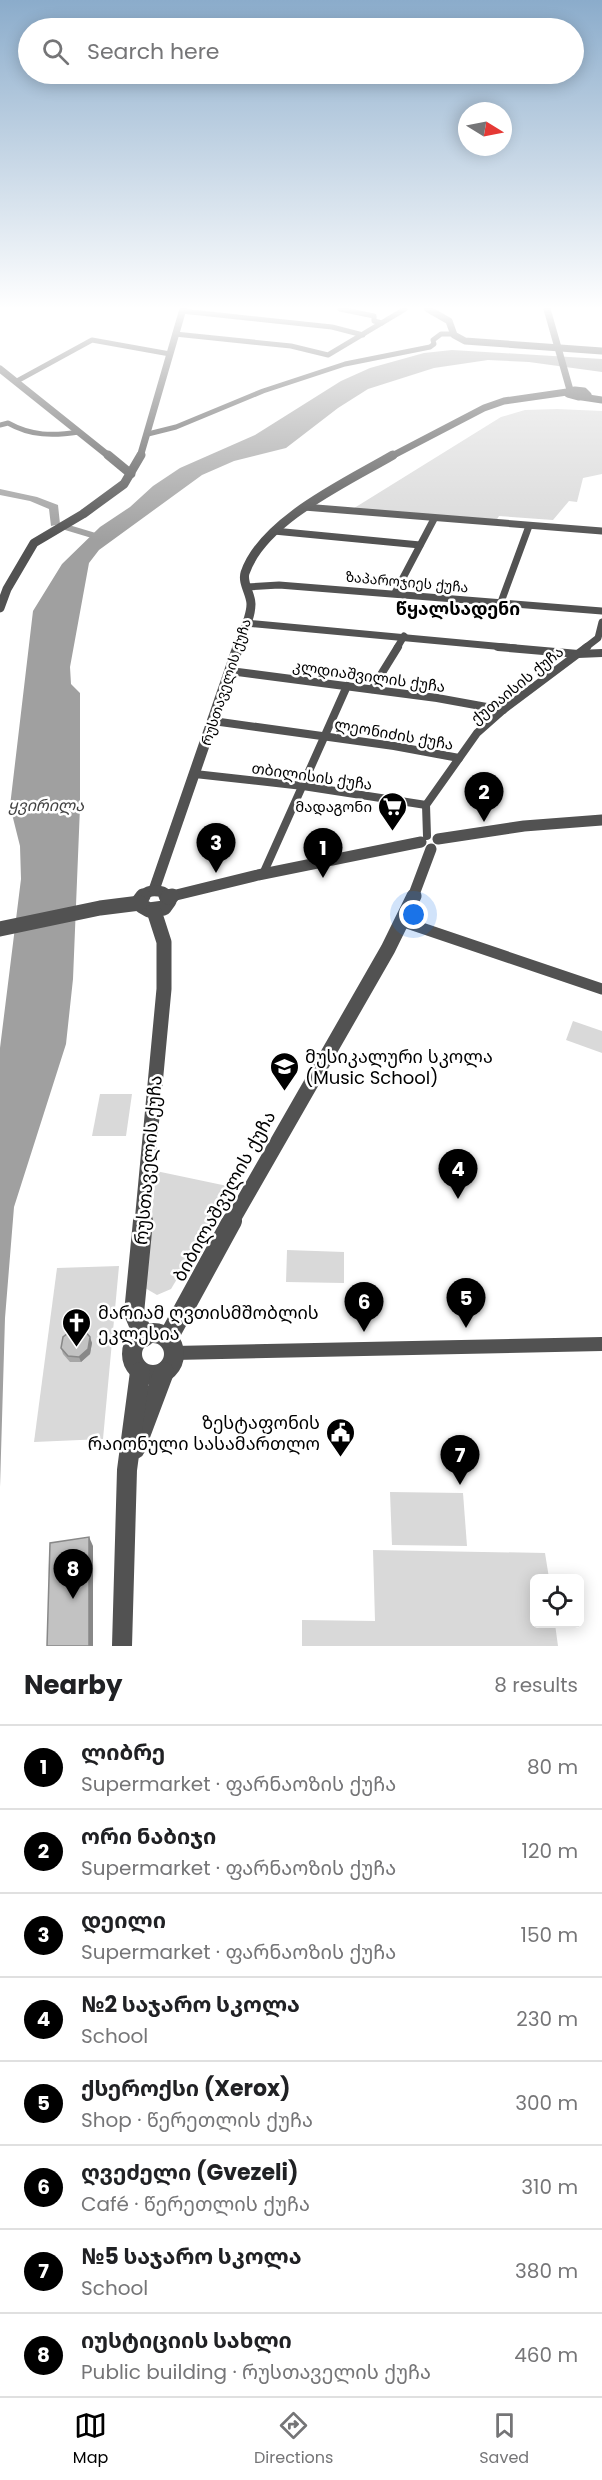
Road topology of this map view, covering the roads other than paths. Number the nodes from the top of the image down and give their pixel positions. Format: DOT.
graph roads {
  1 [pos="23,386"];
  2 [pos="161,386"];
  3 [pos="279,386"];
  4 [pos="571,386"];
  5 [pos="571,386"];
  6 [pos="577,393"];
  7 [pos="602,400"];
  8 [pos="2,416"];
  9 [pos="8,423"];
  10 [pos="0,425"];
  11 [pos="79,432"];
  12 [pos="148,434"];
  13 [pos="131,474"];
  14 [pos="303,507"];
  15 [pos="434,519"];
  16 [pos="529,526"];
  17 [pos="274,531"];
  18 [pos="602,531"];
  19 [pos="420,545"];
  20 [pos="247,587"];
  21 [pos="4,588"];
  22 [pos="395,593"];
  23 [pos="501,602"];
  24 [pos="0,608"];
  25 [pos="602,611"];
  26 [pos="602,622"];
  27 [pos="246,623"];
  28 [pos="404,636"];
  29 [pos="602,653"];
  30 [pos="578,654"];
  31 [pos="230,670"];
  32 [pos="347,686"];
  33 [pos="372,689"];
  34 [pos="503,710"];
  35 [pos="213,721"];
  36 [pos="325,736"];
  37 [pos="459,758"];
  38 [pos="195,774"];
  39 [pos="303,786"];
  40 [pos="426,806"];
  41 [pos="602,820"];
  42 [pos="429,842"];
  43 [pos="263,874"];
  44 [pos="154,890"];
  45 [pos="168,897"];
  46 [pos="147,907"];
  47 [pos="401,921"];
  48 [pos="0,929"];
  49 [pos="602,989"];
  50 [pos="144,1337"];
  51 [pos="602,1344"];
  52 [pos="171,1346"];
  53 [pos="140,1372"];
  54 [pos="164,1372"];
  55 [pos="127,1470"];
  56 [pos="122,1646"];
  1 -- 11 [label="street"];
  2 -- 12 [label="street"];
  3 -- 12 [label="street"];
  4 -- 6 [label="street"];
  5 -- 6 [label="street"];
  6 -- 7 [label="street"];
  6 -- 14 [label="street, რუსთაველის ქუჩა"];
  8 -- 9 [label="street"];
  9 -- 10 [label="street"];
  9 -- 11 [label="street"];
  11 -- 13 [label="street"];
  12 -- 13 [label="street"];
  13 -- 21 [label="street"];
  14 -- 15 [label="street"];
  14 -- 17 [label="street, რუსთაველის ქუჩა"];
  15 -- 16 [label="street"];
  15 -- 19 [label="street"];
  16 -- 18 [label="street"];
  16 -- 23 [label="street"];
  17 -- 19 [label="street"];
  17 -- 20 [label="street, რუსთაველის ქუჩა"];
  19 -- 22 [label="street"];
  20 -- 22 [label="street, ზაპაროჯიეს ქუჩა"];
  20 -- 27 [label="street, რუსთაველის ქუჩა"];
  21 -- 24 [label="street"];
  22 -- 23 [label="street, ზაპაროჯიეს ქუჩა"];
  23 -- 25 [label="street, ზაპაროჯიეს ქუჩა"];
  26 -- 30 [label="street, ქუთაისის ქუჩა"];
  27 -- 28 [label="street"];
  27 -- 31 [label="street, რუსთაველის ქუჩა"];
  28 -- 30 [label="street"];
  28 -- 33 [label="street"];
  29 -- 30 [label="street"];
  30 -- 34 [label="street, ქუთაისის ქუჩა"];
  31 -- 32 [label="street, კლდიაშვილის ქუჩა"];
  31 -- 35 [label="street, რუსთაველის ქუჩა"];
  32 -- 33 [label="street, კლდიაშვილის ქუჩა"];
  32 -- 36 [label="street, ლეონიძის ქუჩა"];
  33 -- 34 [label="street, კლდიაშვილის ქუჩა"];
  34 -- 37 [label="street, ქუთაისის ქუჩა"];
  35 -- 36 [label="street, ლეონიძის ქუჩა"];
  35 -- 38 [label="street, რუსთაველის ქუჩა"];
  36 -- 37 [label="street, ლეონიძის ქუჩა"];
  36 -- 39 [label="street, ლეონიძის ქუჩა"];
  37 -- 40 [label="street, ქუთაისის ქუჩა"];
  38 -- 39 [label="street, თბილისის ქუჩა"];
  38 -- 44 [label="street, რუსთაველის ქუჩა"];
  39 -- 40 [label="street, თბილისის ქუჩა"];
  39 -- 43 [label="street, ლეონიძის ქუჩა"];
  40 -- 42 [label="street"];
  41 -- 42 [label="street"];
  42 -- 43 [label="street"];
  42 -- 47 [label="street, ბიბილაშვულის ქუჩა"];
  43 -- 45 [label="street"];
  44 -- 45 [label="street"];
  44 -- 46 [label="street"];
  45 -- 46 [label="street"];
  46 -- 48 [label="street"];
  46 -- 50 [label="street, რუსთაველის ქუჩა"];
  47 -- 49 [label="street"];
  47 -- 52 [label="street, ბიბილაშვულის ქუჩა"];
  50 -- 52 [label="street"];
  50 -- 53 [label="street"];
  51 -- 52 [label="street"];
  52 -- 54 [label="street"];
  53 -- 54 [label="street"];
  53 -- 55 [label="street"];
  54 -- 55 [label="street"];
  55 -- 56 [label="street"];
}
